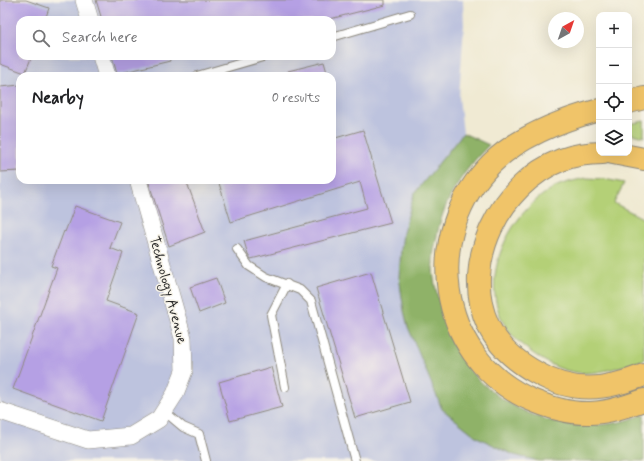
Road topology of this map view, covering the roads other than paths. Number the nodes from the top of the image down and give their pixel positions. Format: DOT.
graph roads {
  1 [pos="84,0"];
  2 [pos="410,14"];
  3 [pos="89,16"];
  4 [pos="336,36"];
  5 [pos="102,60"];
  6 [pos="252,60"];
  7 [pos="106,72"];
  8 [pos="211,72"];
  9 [pos="644,98"];
  10 [pos="632,101"];
  11 [pos="596,111"];
  12 [pos="596,153"];
  13 [pos="628,156"];
  14 [pos="644,159"];
  15 [pos="139,184"];
  16 [pos="237,249"];
  17 [pos="287,284"];
  18 [pos="644,375"];
  19 [pos="285,387"];
  20 [pos="644,400"];
  21 [pos="0,411"];
  22 [pos="164,411"];
  23 [pos="206,461"];
  24 [pos="355,461"];
  1 -- 3 [label="street"];
  2 -- 4 [label="lane"];
  5 -- 7 [label="street"];
  6 -- 8 [label="lane"];
  9 -- 10 [label="highway"];
  11 -- 20 [label="highway"];
  12 -- 18 [label="highway"];
  13 -- 14 [label="highway"];
  15 -- 22 [label="street, Technology Avenue"];
  16 -- 17 [label="lane"];
  17 -- 19 [label="lane"];
  17 -- 24 [label="lane"];
  21 -- 22 [label="street, Technology Avenue"];
  22 -- 23 [label="lane"];
}
